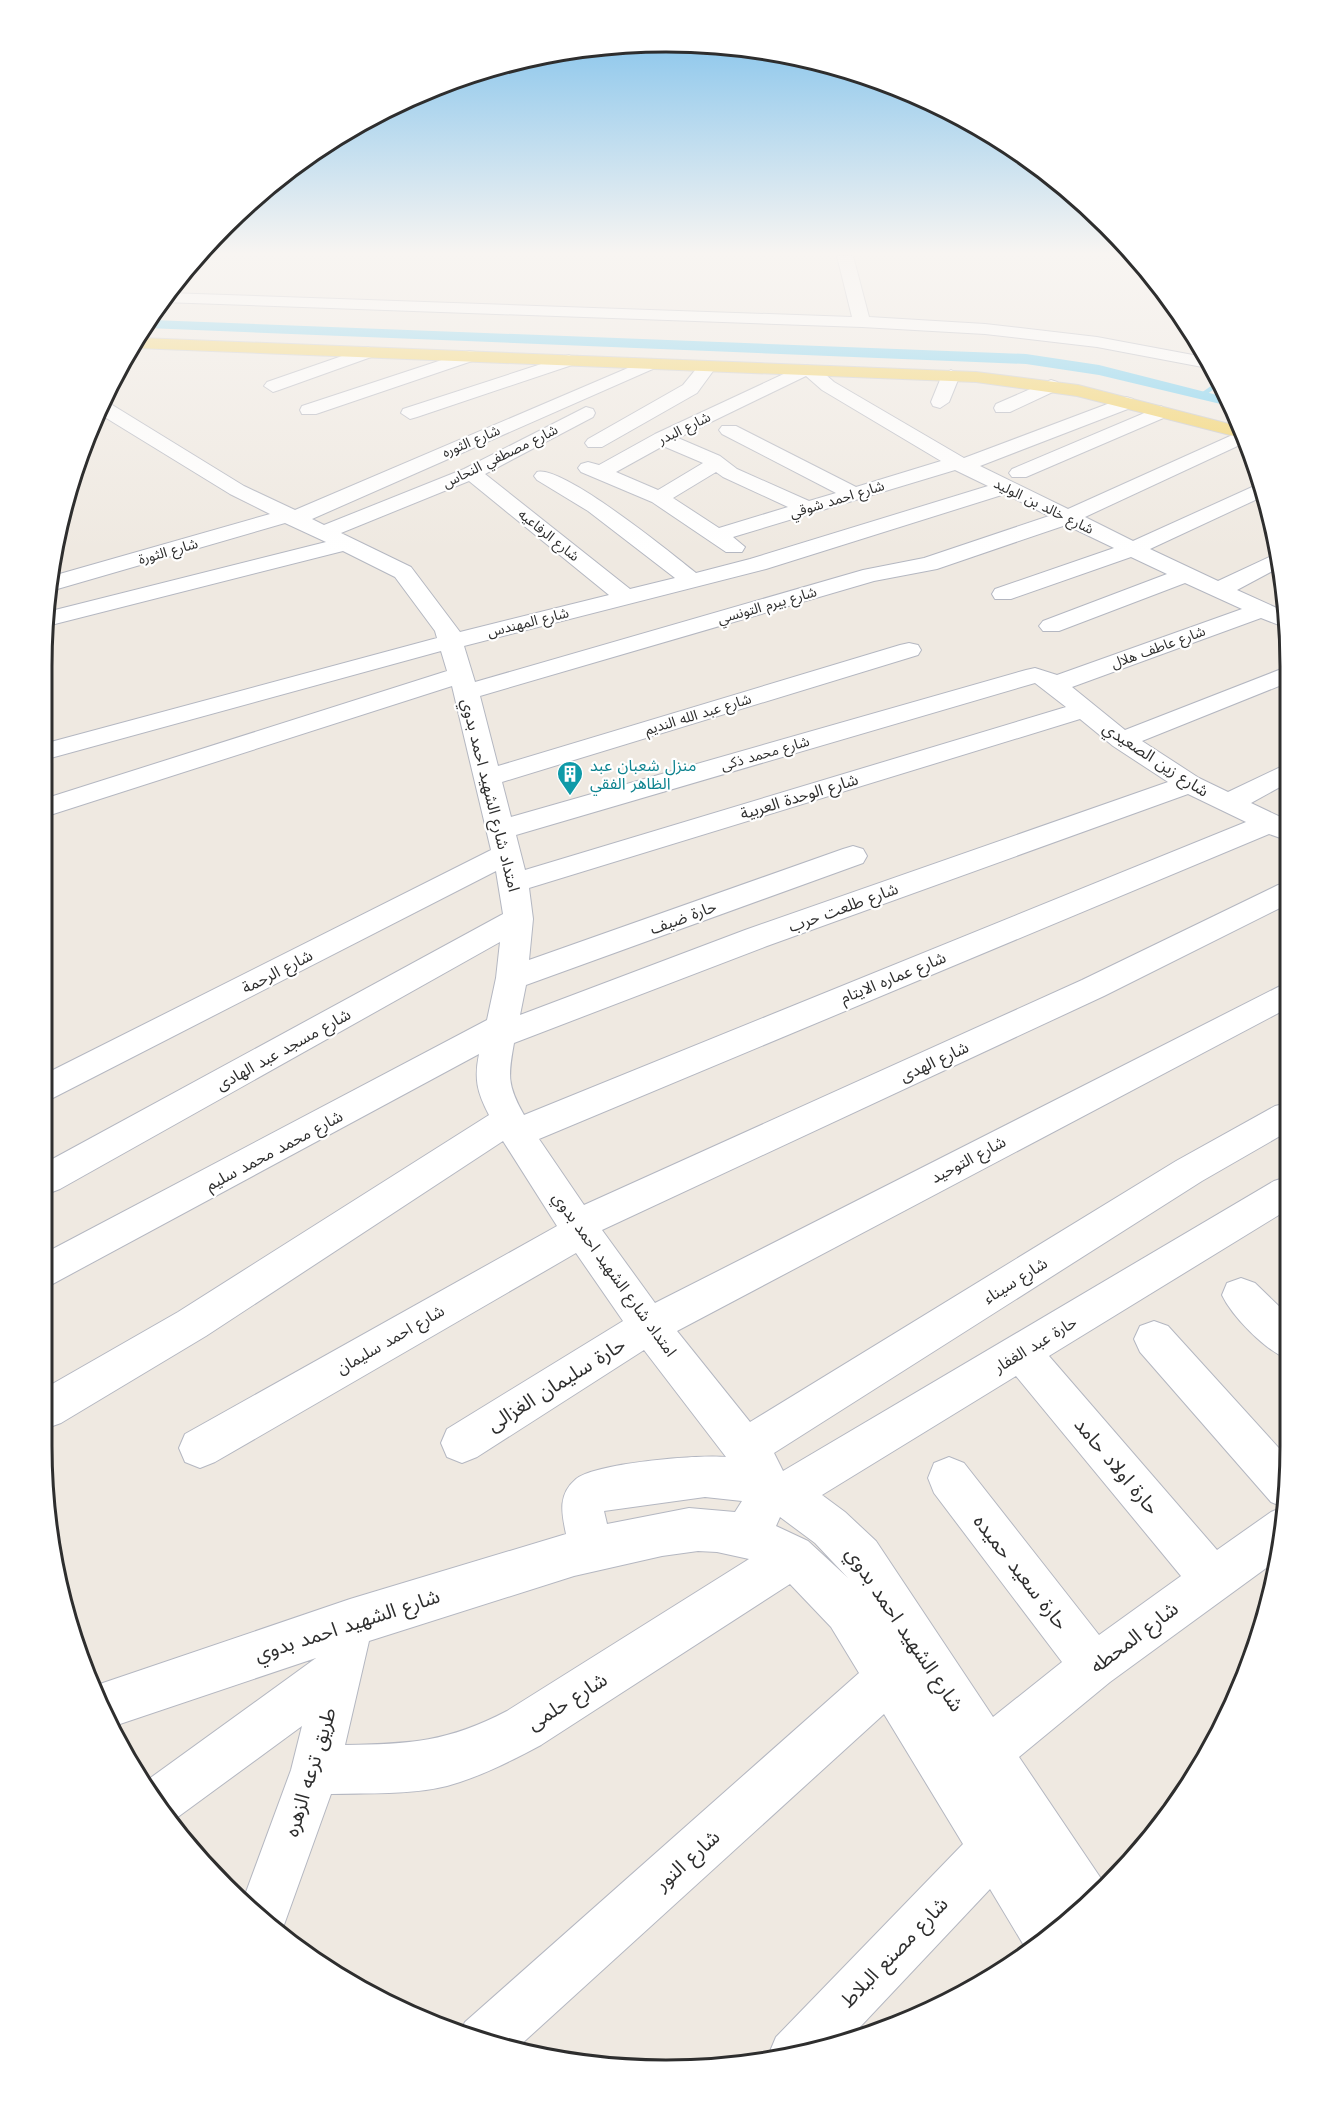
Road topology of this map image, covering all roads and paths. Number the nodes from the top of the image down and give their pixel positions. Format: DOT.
graph roads {
  1 [pos="361,355"];
  2 [pos="434,355"];
  3 [pos="1160,355"];
  4 [pos="469,356"];
  5 [pos="569,360"];
  6 [pos="1199,362"];
  7 [pos="649,364"];
  8 [pos="671,365"];
  9 [pos="707,367"];
  10 [pos="807,370"];
  11 [pos="951,375"];
  12 [pos="273,386"];
  13 [pos="1051,386"];
  14 [pos="940,402"];
  15 [pos="1126,403"];
  16 [pos="1003,408"];
  17 [pos="309,410"];
  18 [pos="109,411"];
  19 [pos="1161,412"];
  20 [pos="411,413"];
  21 [pos="729,430"];
  22 [pos="1234,431"];
  23 [pos="662,438"];
  24 [pos="1237,439"];
  25 [pos="595,443"];
  26 [pos="718,463"];
  27 [pos="960,464"];
  28 [pos="471,473"];
  29 [pos="544,476"];
  30 [pos="1013,480"];
  31 [pos="1255,493"];
  32 [pos="855,494"];
  33 [pos="658,498"];
  34 [pos="807,508"];
  35 [pos="290,517"];
  36 [pos="1068,517"];
  37 [pos="717,535"];
  38 [pos="334,538"];
  39 [pos="1132,549"];
  40 [pos="758,564"];
  41 [pos="1272,564"];
  42 [pos="1186,575"];
  43 [pos="693,581"];
  44 [pos="59,582"];
  45 [pos="1219,590"];
  46 [pos="1003,594"];
  47 [pos="627,598"];
  48 [pos="1262,610"];
  49 [pos="55,617"];
  50 [pos="1278,617"];
  51 [pos="1052,626"];
  52 [pos="451,641"];
  53 [pos="909,650"];
  54 [pos="1280,677"];
  55 [pos="1042,680"];
  56 [pos="464,684"];
  57 [pos="1084,710"];
  58 [pos="1122,740"];
  59 [pos="52,750"];
  60 [pos="1280,776"];
  61 [pos="487,778"];
  62 [pos="1189,784"];
  63 [pos="1227,804"];
  64 [pos="52,806"];
  65 [pos="1280,828"];
  66 [pos="507,856"];
  67 [pos="853,856"];
  68 [pos="1280,896"];
  69 [pos="518,919"];
  70 [pos="512,978"];
  71 [pos="1280,998"];
  72 [pos="500,1032"];
  73 [pos="52,1085"];
  74 [pos="1280,1120"];
  75 [pos="512,1126"];
  76 [pos="52,1176"];
  77 [pos="1280,1196"];
  78 [pos="579,1228"];
  79 [pos="52,1268"];
  80 [pos="1241,1295"];
  81 [pos="650,1326"];
  82 [pos="1280,1333"];
  83 [pos="1154,1338"];
  84 [pos="1021,1353"];
  85 [pos="52,1406"];
  86 [pos="462,1443"];
  87 [pos="200,1448"];
  88 [pos="745,1448"];
  89 [pos="948,1478"];
  90 [pos="1279,1478"];
  91 [pos="776,1492"];
  92 [pos="745,1535"];
  93 [pos="1274,1536"];
  94 [pos="591,1548"];
  95 [pos="792,1557"];
  96 [pos="1213,1579"];
  97 [pos="350,1622"];
  98 [pos="1094,1666"];
  99 [pos="341,1668"];
  100 [pos="890,1678"];
  101 [pos="110,1704"];
  102 [pos="987,1752"];
  103 [pos="315,1770"];
  104 [pos="164,1798"];
  105 [pos="994,1848"];
  106 [pos="1083,1897"];
  107 [pos="260,1902"];
  108 [pos="1044,1930"];
  109 [pos="492,2035"];
  110 [pos="806,2044"];
  1 -- 12 [label="street"];
  2 -- 4 [label="main road"];
  3 -- 6 [label="street"];
  4 -- 5 [label="main road"];
  4 -- 17 [label="street"];
  5 -- 7 [label="main road"];
  5 -- 20 [label="street"];
  7 -- 8 [label="main road"];
  7 -- 35 [label="street, شارع الثوره"];
  8 -- 9 [label="main road"];
  8 -- 28 [label="street, شارع مصطفي النحاس"];
  9 -- 10 [label="main road"];
  9 -- 25 [label="street"];
  10 -- 11 [label="main road"];
  10 -- 23 [label="street, شارع البدر"];
  10 -- 27 [label="street, شارع خالد بن الوليد"];
  11 -- 13 [label="main road"];
  11 -- 14 [label="street"];
  13 -- 15 [label="main road"];
  13 -- 16 [label="street"];
  15 -- 19 [label="main road"];
  15 -- 27 [label="street, شارع احمد شوقي"];
  18 -- 35 [label="street, امتداد شارع الشهيد احمد بدوي"];
  19 -- 22 [label="main road"];
  19 -- 30 [label="street, شارع المهندس"];
  21 -- 32 [label="street"];
  23 -- 26 [label="street"];
  23 -- 33 [label="street, شارع البدر"];
  24 -- 36 [label="street, شارع بيرم التونسي"];
  26 -- 33 [label="street"];
  26 -- 34 [label="street"];
  27 -- 30 [label="street, شارع خالد بن الوليد"];
  27 -- 32 [label="street, شارع احمد شوقي"];
  28 -- 38 [label="street, شارع مصطفي النحاس"];
  28 -- 47 [label="street, شارع الرفاعيه"];
  29 -- 43 [label="street"];
  30 -- 36 [label="street, شارع خالد بن الوليد"];
  30 -- 40 [label="street, شارع المهندس"];
  31 -- 39 [label="street"];
  32 -- 34 [label="street, شارع احمد شوقي"];
  33 -- 37 [label="street"];
  34 -- 37 [label="street, شارع احمد شوقي"];
  35 -- 38 [label="street, امتداد شارع الشهيد احمد بدوي"];
  35 -- 44 [label="street, شارع الثورة"];
  36 -- 39 [label="street, شارع خالد بن الوليد"];
  36 -- 56 [label="street, شارع بيرم التونسي"];
  37 -- 40 [label="street"];
  38 -- 49 [label="street, شارع مصطفي النحاس"];
  38 -- 52 [label="street, امتداد شارع الشهيد احمد بدوي"];
  39 -- 42 [label="street, شارع خالد بن الوليد"];
  39 -- 46 [label="street"];
  40 -- 43 [label="street, شارع المهندس"];
  41 -- 45 [label="street"];
  42 -- 45 [label="street, شارع خالد بن الوليد"];
  42 -- 51 [label="street"];
  43 -- 47 [label="street, شارع المهندس"];
  45 -- 48 [label="street, شارع خالد بن الوليد"];
  47 -- 52 [label="street, شارع المهندس"];
  48 -- 50 [label="street, شارع خالد بن الوليد"];
  48 -- 55 [label="street, شارع عاطف هلال"];
  52 -- 56 [label="street, امتداد شارع الشهيد احمد بدوي"];
  52 -- 59 [label="street, شارع المهندس"];
  53 -- 61 [label="street, شارع عبد الله النديم"];
  54 -- 58 [label="street"];
  55 -- 57 [label="street, شارع زين الصعيدي"];
  55 -- 66 [label="street, شارع محمد ذكى"];
  56 -- 61 [label="street, امتداد شارع الشهيد احمد بدوي"];
  56 -- 64 [label="street, شارع بيرم التونسي"];
  57 -- 58 [label="street, شارع زين الصعيدي"];
  57 -- 66 [label="street, شارع الوحدة العربية"];
  58 -- 62 [label="street, شارع زين الصعيدي"];
  60 -- 63 [label="street"];
  61 -- 66 [label="street, امتداد شارع الشهيد احمد بدوي"];
  62 -- 63 [label="street, شارع زين الصعيدي"];
  62 -- 72 [label="street, شارع طلعت حرب"];
  63 -- 65 [label="street, شارع زين الصعيدي"];
  65 -- 75 [label="street, شارع عماره الايتام"];
  66 -- 69 [label="street, امتداد شارع الشهيد احمد بدوي"];
  66 -- 73 [label="street, شارع الرحمة"];
  67 -- 70 [label="street, حارة ضيف"];
  68 -- 78 [label="street, شارع الهدى"];
  69 -- 70 [label="street, امتداد شارع الشهيد احمد بدوي"];
  69 -- 76 [label="street, شارع مسجد عبد الهادى"];
  70 -- 72 [label="street, امتداد شارع الشهيد احمد بدوي"];
  71 -- 81 [label="street, شارع التوحيد"];
  72 -- 75 [label="street, امتداد شارع الشهيد احمد بدوي"];
  72 -- 79 [label="street, شارع محمد محمد سليم"];
  74 -- 88 [label="street, شارع سيناء"];
  75 -- 78 [label="street, امتداد شارع الشهيد احمد بدوي"];
  75 -- 85 [label="street, شارع عماره الايتام"];
  77 -- 84 [label="street, حارة عبد الغفار"];
  78 -- 81 [label="street, امتداد شارع الشهيد احمد بدوي"];
  78 -- 87 [label="street, شارع احمد سليمان"];
  80 -- 82 [label="street"];
  81 -- 86 [label="street, حارة سليمان الغزالى"];
  81 -- 88 [label="street, امتداد شارع الشهيد احمد بدوي"];
  83 -- 90 [label="street"];
  84 -- 91 [label="street, حارة عبد الغفار"];
  84 -- 96 [label="street, حارة اولاد حامد"];
  88 -- 91 [label="street, امتداد شارع الشهيد احمد بدوي"];
  89 -- 98 [label="street, حارة سعيد حميده"];
  91 -- 92 [label="street"];
  91 -- 94 [label="street, شارع الشهيد احمد بدوي"];
  91 -- 102 [label="street, شارع الشهيد احمد بدوي"];
  92 -- 94 [label="street, شارع الشهيد احمد بدوي"];
  92 -- 95 [label="street, شارع الشهيد احمد بدوي"];
  93 -- 96 [label="street, شارع المحطه"];
  94 -- 97 [label="street, شارع الشهيد احمد بدوي"];
  95 -- 100 [label="street, شارع الشهيد احمد بدوي"];
  95 -- 103 [label="street, شارع حلمى"];
  96 -- 98 [label="street, شارع المحطه"];
  97 -- 99 [label="street, طريق ترعه الزهره"];
  97 -- 101 [label="street, شارع الشهيد احمد بدوي"];
  98 -- 102 [label="street, شارع المحطه"];
  99 -- 103 [label="street, طريق ترعه الزهره"];
  99 -- 104 [label="street"];
  100 -- 105 [label="street, شارع الشهيد احمد بدوي"];
  100 -- 109 [label="street, شارع النور"];
  102 -- 106 [label="street, شارع الشهيد احمد بدوي"];
  103 -- 107 [label="street, طريق ترعه الزهره"];
  105 -- 108 [label="street, شارع الشهيد احمد بدوي"];
  105 -- 110 [label="street, شارع مصنع البلاط"];
}
